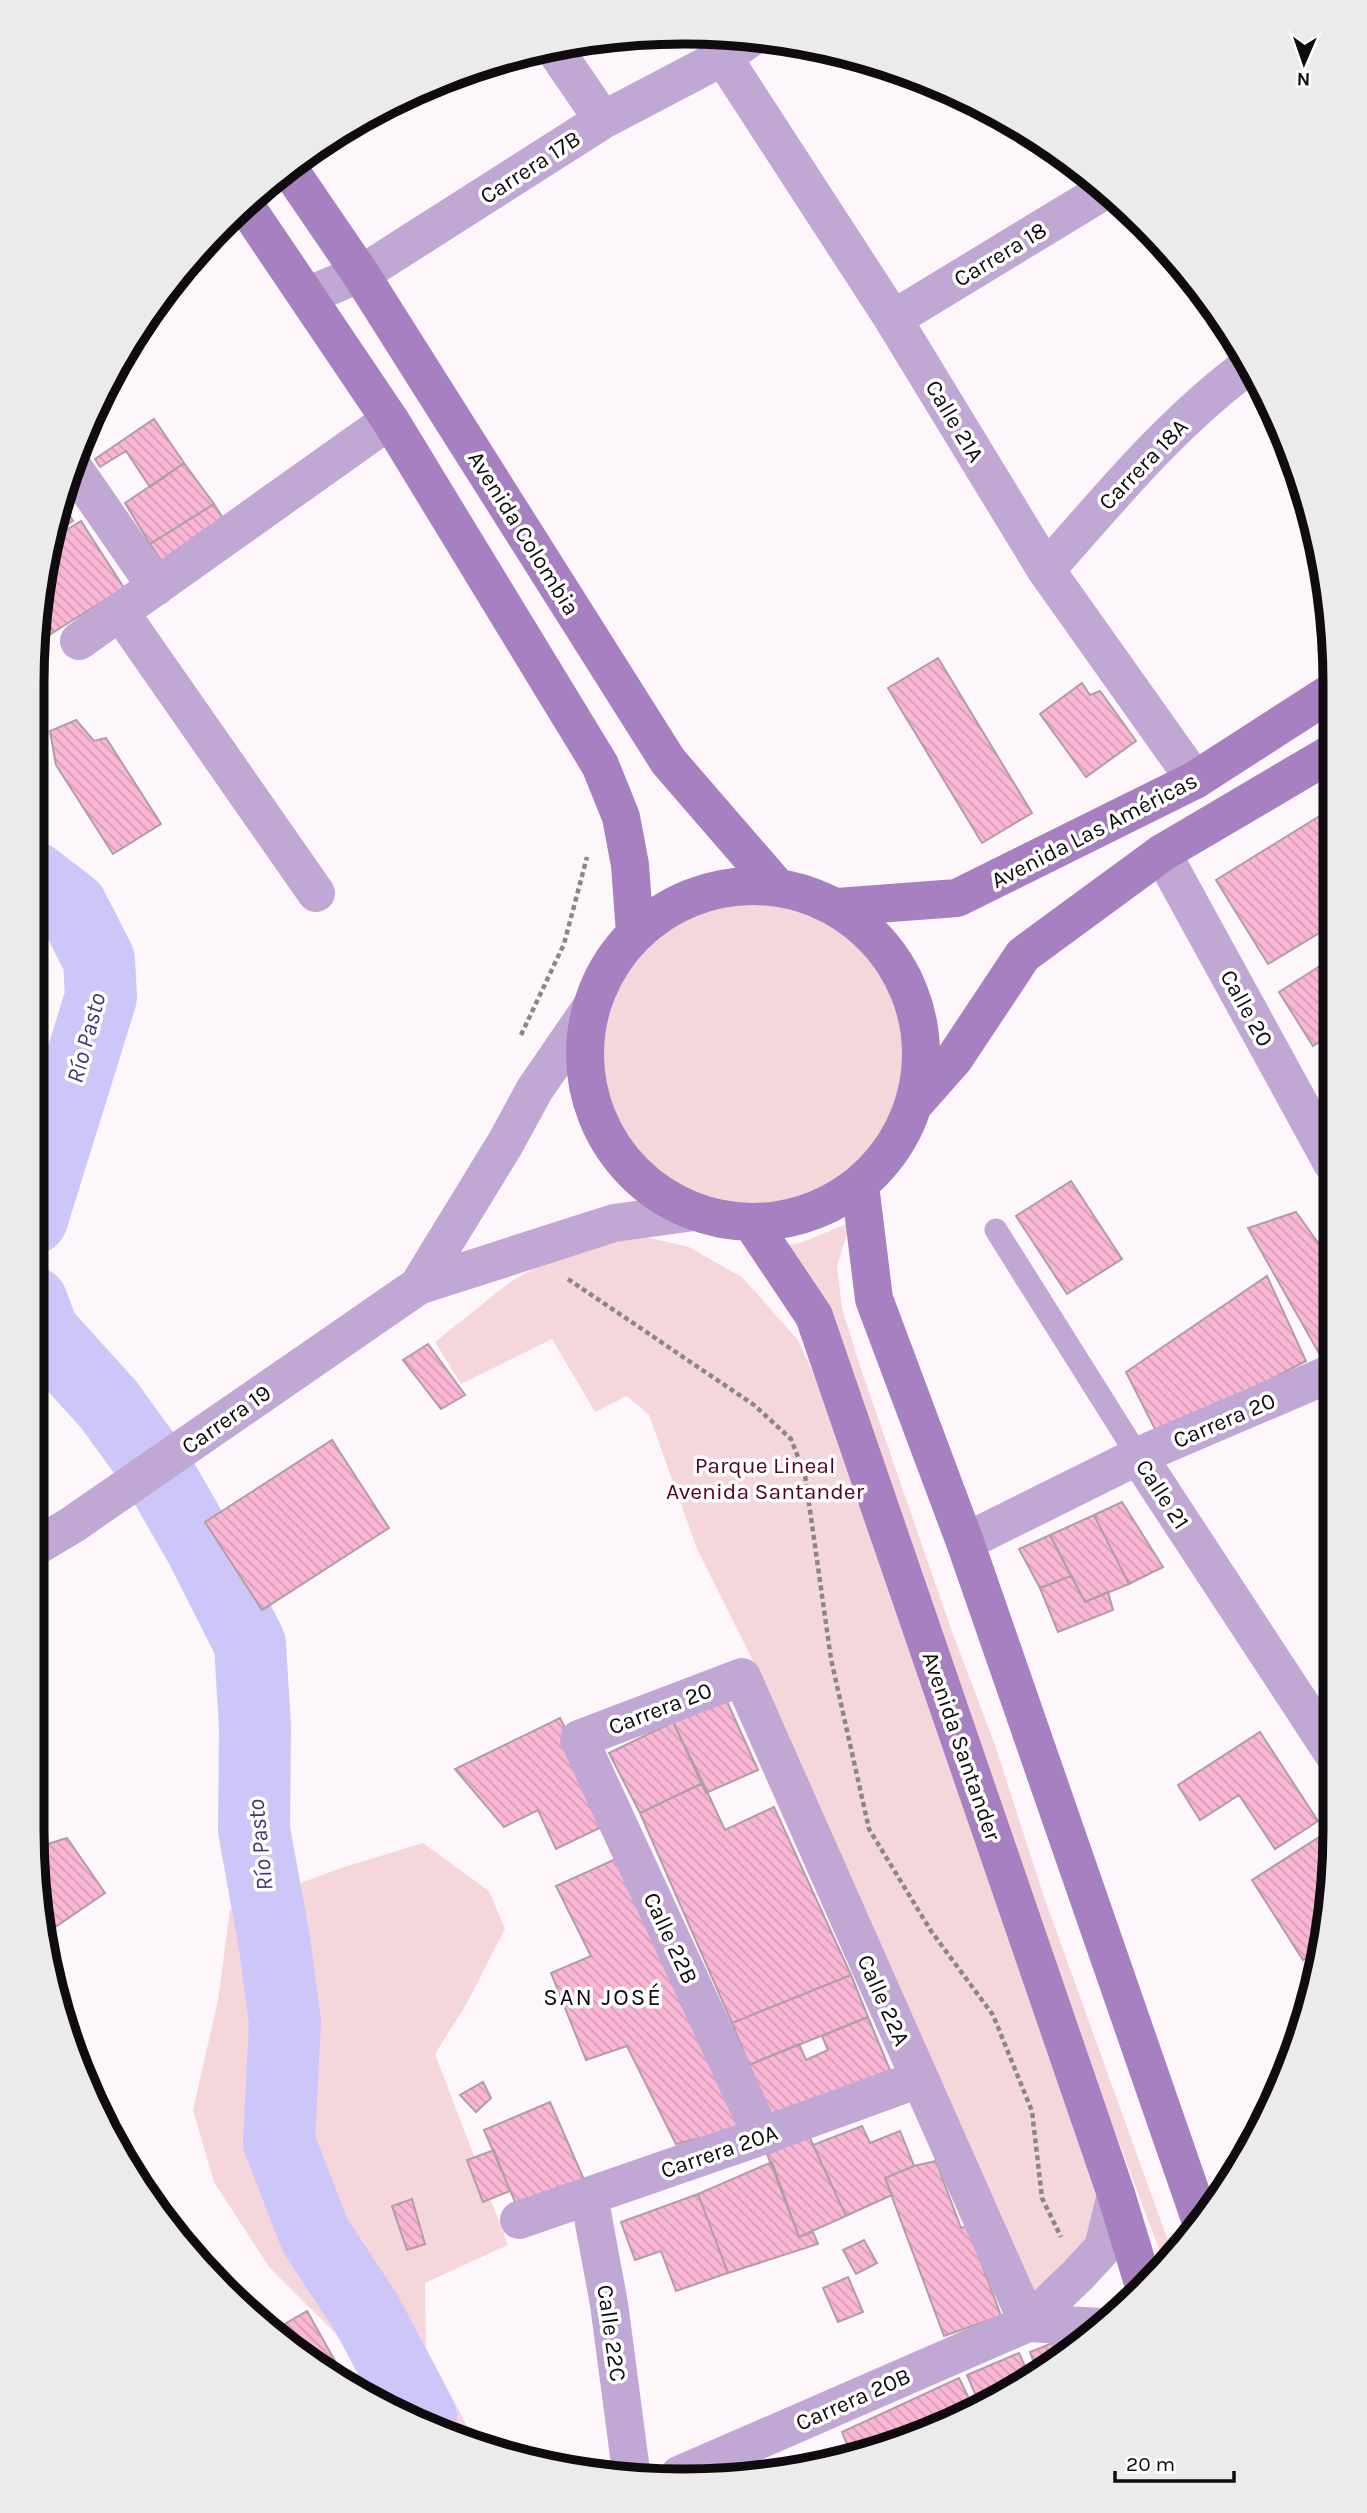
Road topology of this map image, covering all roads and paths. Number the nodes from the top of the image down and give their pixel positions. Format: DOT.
graph roads {
  1 [pos="738,47"];
  2 [pos="559,56"];
  3 [pos="603,120"];
  4 [pos="294,176"];
  5 [pos="1096,196"];
  6 [pos="251,213"];
  7 [pos="360,273"];
  8 [pos="307,296"];
  9 [pos="893,319"];
  10 [pos="1241,371"];
  11 [pos="390,420"];
  12 [pos="79,476"];
  13 [pos="1046,570"];
  14 [pos="156,587"];
  15 [pos="120,612"];
  16 [pos="79,641"];
  17 [pos="1323,698"];
  18 [pos="1323,759"];
  19 [pos="1195,780"];
  20 [pos="588,852"];
  21 [pos="1162,853"];
  22 [pos="777,887"];
  23 [pos="316,893"];
  24 [pos="837,907"];
  25 [pos="635,933"];
  26 [pos="590,1009"];
  27 [pos="517,1045"];
  28 [pos="916,1102"];
  29 [pos="1323,1147"];
  30 [pos="860,1185"];
  31 [pos="694,1212"];
  32 [pos="751,1222"];
  33 [pos="996,1230"];
  34 [pos="522,1252"];
  35 [pos="418,1286"];
  36 [pos="1323,1377"];
  37 [pos="1138,1456"];
  38 [pos="44,1542"];
  39 [pos="965,1542"];
  40 [pos="742,1677"];
  41 [pos="1323,1738"];
  42 [pos="579,1739"];
  43 [pos="919,2079"];
  44 [pos="762,2136"];
  45 [pos="1115,2194"];
  46 [pos="589,2196"];
  47 [pos="1197,2210"];
  48 [pos="519,2220"];
  49 [pos="1079,2274"];
  50 [pos="1141,2277"];
  51 [pos="1028,2323"];
  52 [pos="1086,2326"];
  53 [pos="630,2467"];
  54 [pos="693,2469"];
  1 -- 3 [label="street, Carrera 17B"];
  1 -- 9 [label="street, Calle 21A"];
  2 -- 3 [label="street"];
  3 -- 7 [label="street, Carrera 17B"];
  4 -- 7 [label="main road, Avenida Colombia"];
  5 -- 9 [label="street, Carrera 18"];
  6 -- 8 [label="main road"];
  7 -- 8 [label="street, Carrera 17B"];
  7 -- 22 [label="main road, Avenida Colombia"];
  8 -- 11 [label="main road"];
  9 -- 13 [label="street, Calle 21A"];
  10 -- 13 [label="street, Carrera 18A"];
  11 -- 14 [label="street"];
  11 -- 25 [label="main road"];
  12 -- 14 [label="street"];
  13 -- 19 [label="street, Calle 21A"];
  14 -- 15 [label="street"];
  15 -- 16 [label="street"];
  15 -- 23 [label="street"];
  17 -- 19 [label="main road, Avenida Las Américas"];
  18 -- 21 [label="main road, Avenida Las Américas"];
  19 -- 24 [label="main road, Avenida Las Américas"];
  20 -- 27 [label="path"];
  21 -- 28 [label="main road, Avenida Las Américas"];
  21 -- 29 [label="street, Calle 20"];
  22 -- 24 [label="main road"];
  22 -- 25 [label="main road"];
  24 -- 28 [label="main road"];
  25 -- 26 [label="main road"];
  26 -- 31 [label="main road"];
  26 -- 35 [label="street, Carrera 19"];
  28 -- 30 [label="main road"];
  30 -- 32 [label="main road"];
  30 -- 39 [label="main road"];
  31 -- 32 [label="main road"];
  31 -- 34 [label="street, Carrera 19"];
  32 -- 45 [label="main road, Avenida Santander"];
  33 -- 37 [label="lane, Calle 21"];
  34 -- 35 [label="street, Carrera 19"];
  34 -- 49 [label="path"];
  35 -- 38 [label="street, Carrera 19"];
  36 -- 37 [label="street, Carrera 20"];
  37 -- 39 [label="street, Carrera 20"];
  37 -- 41 [label="street, Calle 21"];
  39 -- 47 [label="main road"];
  40 -- 42 [label="street, Carrera 20"];
  40 -- 43 [label="street, Calle 22A"];
  42 -- 44 [label="street, Calle 22B"];
  43 -- 44 [label="street, Carrera 20A"];
  43 -- 51 [label="street, Calle 22A"];
  44 -- 46 [label="street, Carrera 20A"];
  45 -- 49 [label="street, Carrera 20B"];
  45 -- 50 [label="main road, Avenida Santander"];
  46 -- 48 [label="street, Carrera 20A"];
  46 -- 53 [label="street, Calle 22C"];
  49 -- 51 [label="street, Carrera 20B"];
  51 -- 52 [label="street, Carrera 20B"];
  51 -- 54 [label="street, Carrera 20B"];
}
